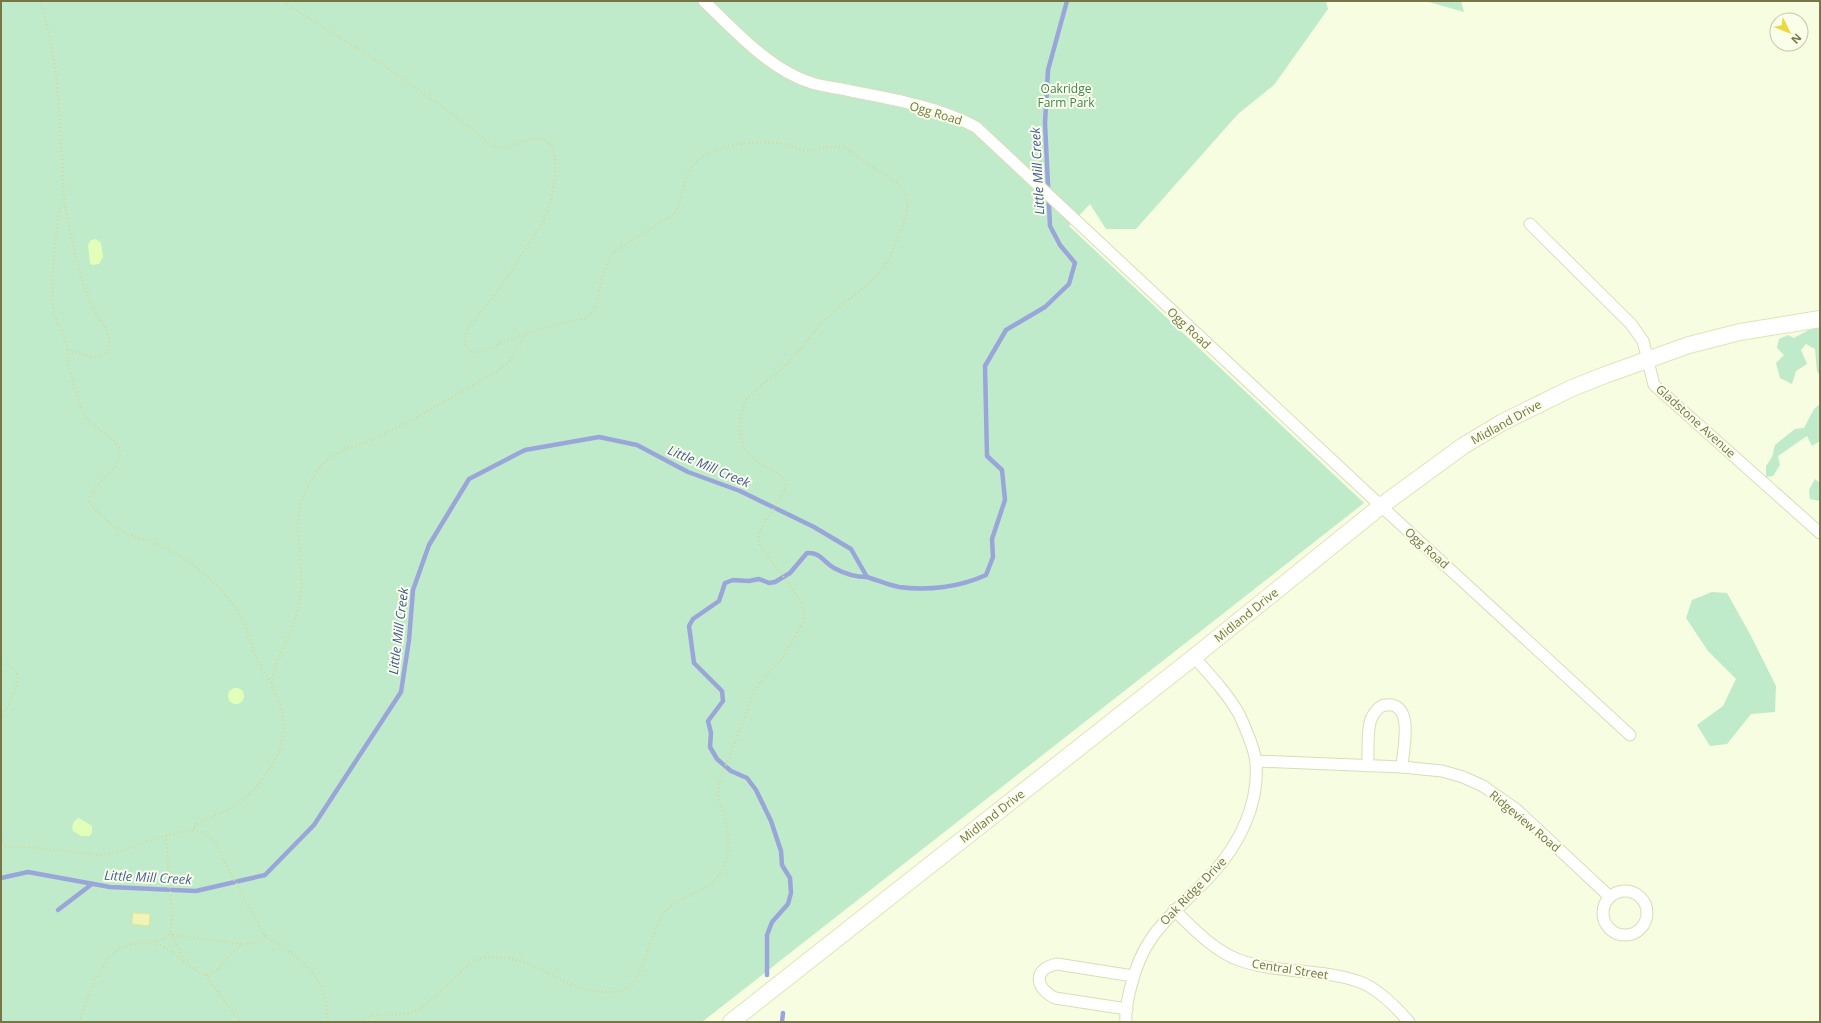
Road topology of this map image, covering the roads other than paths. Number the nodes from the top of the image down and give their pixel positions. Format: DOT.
graph roads {
  1 [pos="704,1"];
  2 [pos="1530,224"];
  3 [pos="1820,320"];
  4 [pos="1648,360"];
  5 [pos="1381,506"];
  6 [pos="1820,533"];
  7 [pos="1194,657"];
  8 [pos="1630,735"];
  9 [pos="1256,761"];
  10 [pos="1368,766"];
  11 [pos="1402,767"];
  12 [pos="1610,897"];
  13 [pos="1174,910"];
  14 [pos="1133,976"];
  15 [pos="1127,1009"];
  16 [pos="731,1022"];
  17 [pos="1126,1022"];
  18 [pos="1409,1022"];
  1 -- 5 [label="street, Ogg Road"];
  2 -- 4 [label="street, Gladstone Avenue"];
  3 -- 4 [label="main road, Midland Drive"];
  4 -- 5 [label="main road, Midland Drive"];
  4 -- 6 [label="street, Gladstone Avenue"];
  5 -- 7 [label="main road, Midland Drive"];
  5 -- 8 [label="street, Ogg Road"];
  7 -- 9 [label="street, Oak Ridge Drive"];
  7 -- 16 [label="main road, Midland Drive"];
  9 -- 10 [label="street, Ridgeview Road"];
  9 -- 13 [label="street, Oak Ridge Drive"];
  10 -- 11 [label="street, Ridgeview Road"];
  10 -- 11 [label="street"];
  11 -- 12 [label="street, Ridgeview Road"];
  13 -- 14 [label="street, Oak Ridge Drive"];
  13 -- 18 [label="street, Central Street"];
  14 -- 15 [label="street, Oak Ridge Drive"];
  14 -- 15 [label="street"];
  15 -- 17 [label="street, Oak Ridge Drive"];
}
